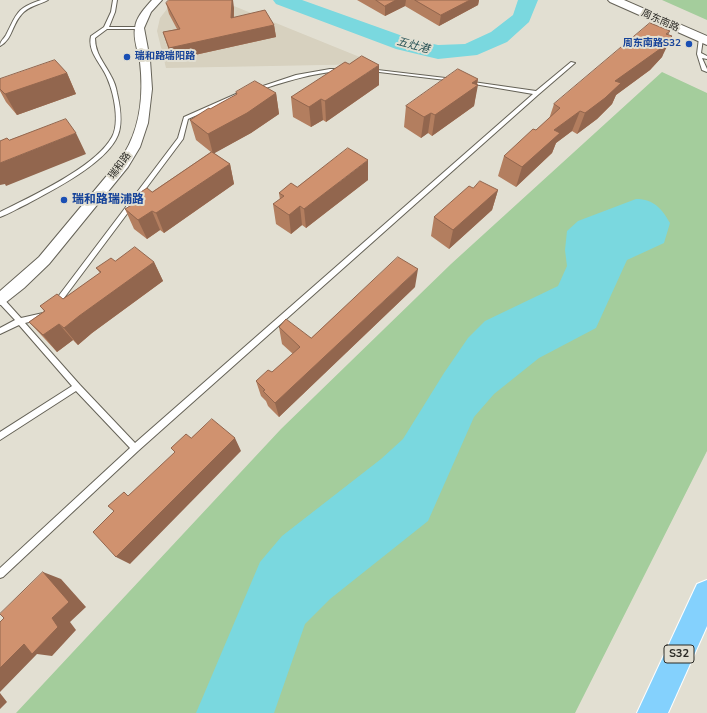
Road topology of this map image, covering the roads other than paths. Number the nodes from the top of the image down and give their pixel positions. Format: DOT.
graph roads {
  1 [pos="46,0"];
  2 [pos="115,0"];
  3 [pos="157,0"];
  4 [pos="614,0"];
  5 [pos="636,0"];
  6 [pos="106,28"];
  7 [pos="139,28"];
  8 [pos="705,37"];
  9 [pos="0,45"];
  10 [pos="699,54"];
  11 [pos="707,58"];
  12 [pos="573,62"];
  13 [pos="349,69"];
  14 [pos="363,69"];
  15 [pos="707,72"];
  16 [pos="252,90"];
  17 [pos="537,93"];
  18 [pos="239,95"];
  19 [pos="0,215"];
  20 [pos="0,299"];
  21 [pos="53,309"];
  22 [pos="48,315"];
  23 [pos="20,321"];
  24 [pos="0,331"];
  25 [pos="77,386"];
  26 [pos="0,436"];
  27 [pos="136,448"];
  28 [pos="0,574"];
  29 [pos="707,594"];
  30 [pos="652,713"];
  1 -- 9 [label="lane"];
  2 -- 6 [label="lane"];
  3 -- 7 [label="street"];
  4 -- 8 [label="street, 周东南路"];
  5 -- 8 [label="street"];
  6 -- 7 [label="lane"];
  6 -- 19 [label="lane"];
  7 -- 20 [label="street, 瑞和路"];
  8 -- 10 [label="lane"];
  10 -- 11 [label="lane"];
  10 -- 15 [label="lane"];
  12 -- 17 [label="lane"];
  13 -- 16 [label="lane"];
  14 -- 17 [label="lane"];
  17 -- 27 [label="lane"];
  18 -- 21 [label="lane"];
  20 -- 23 [label="lane"];
  22 -- 23 [label="lane"];
  23 -- 24 [label="lane"];
  23 -- 25 [label="lane"];
  25 -- 26 [label="lane"];
  25 -- 27 [label="lane"];
  27 -- 28 [label="lane"];
  29 -- 30 [label="highway, S32"];
}
